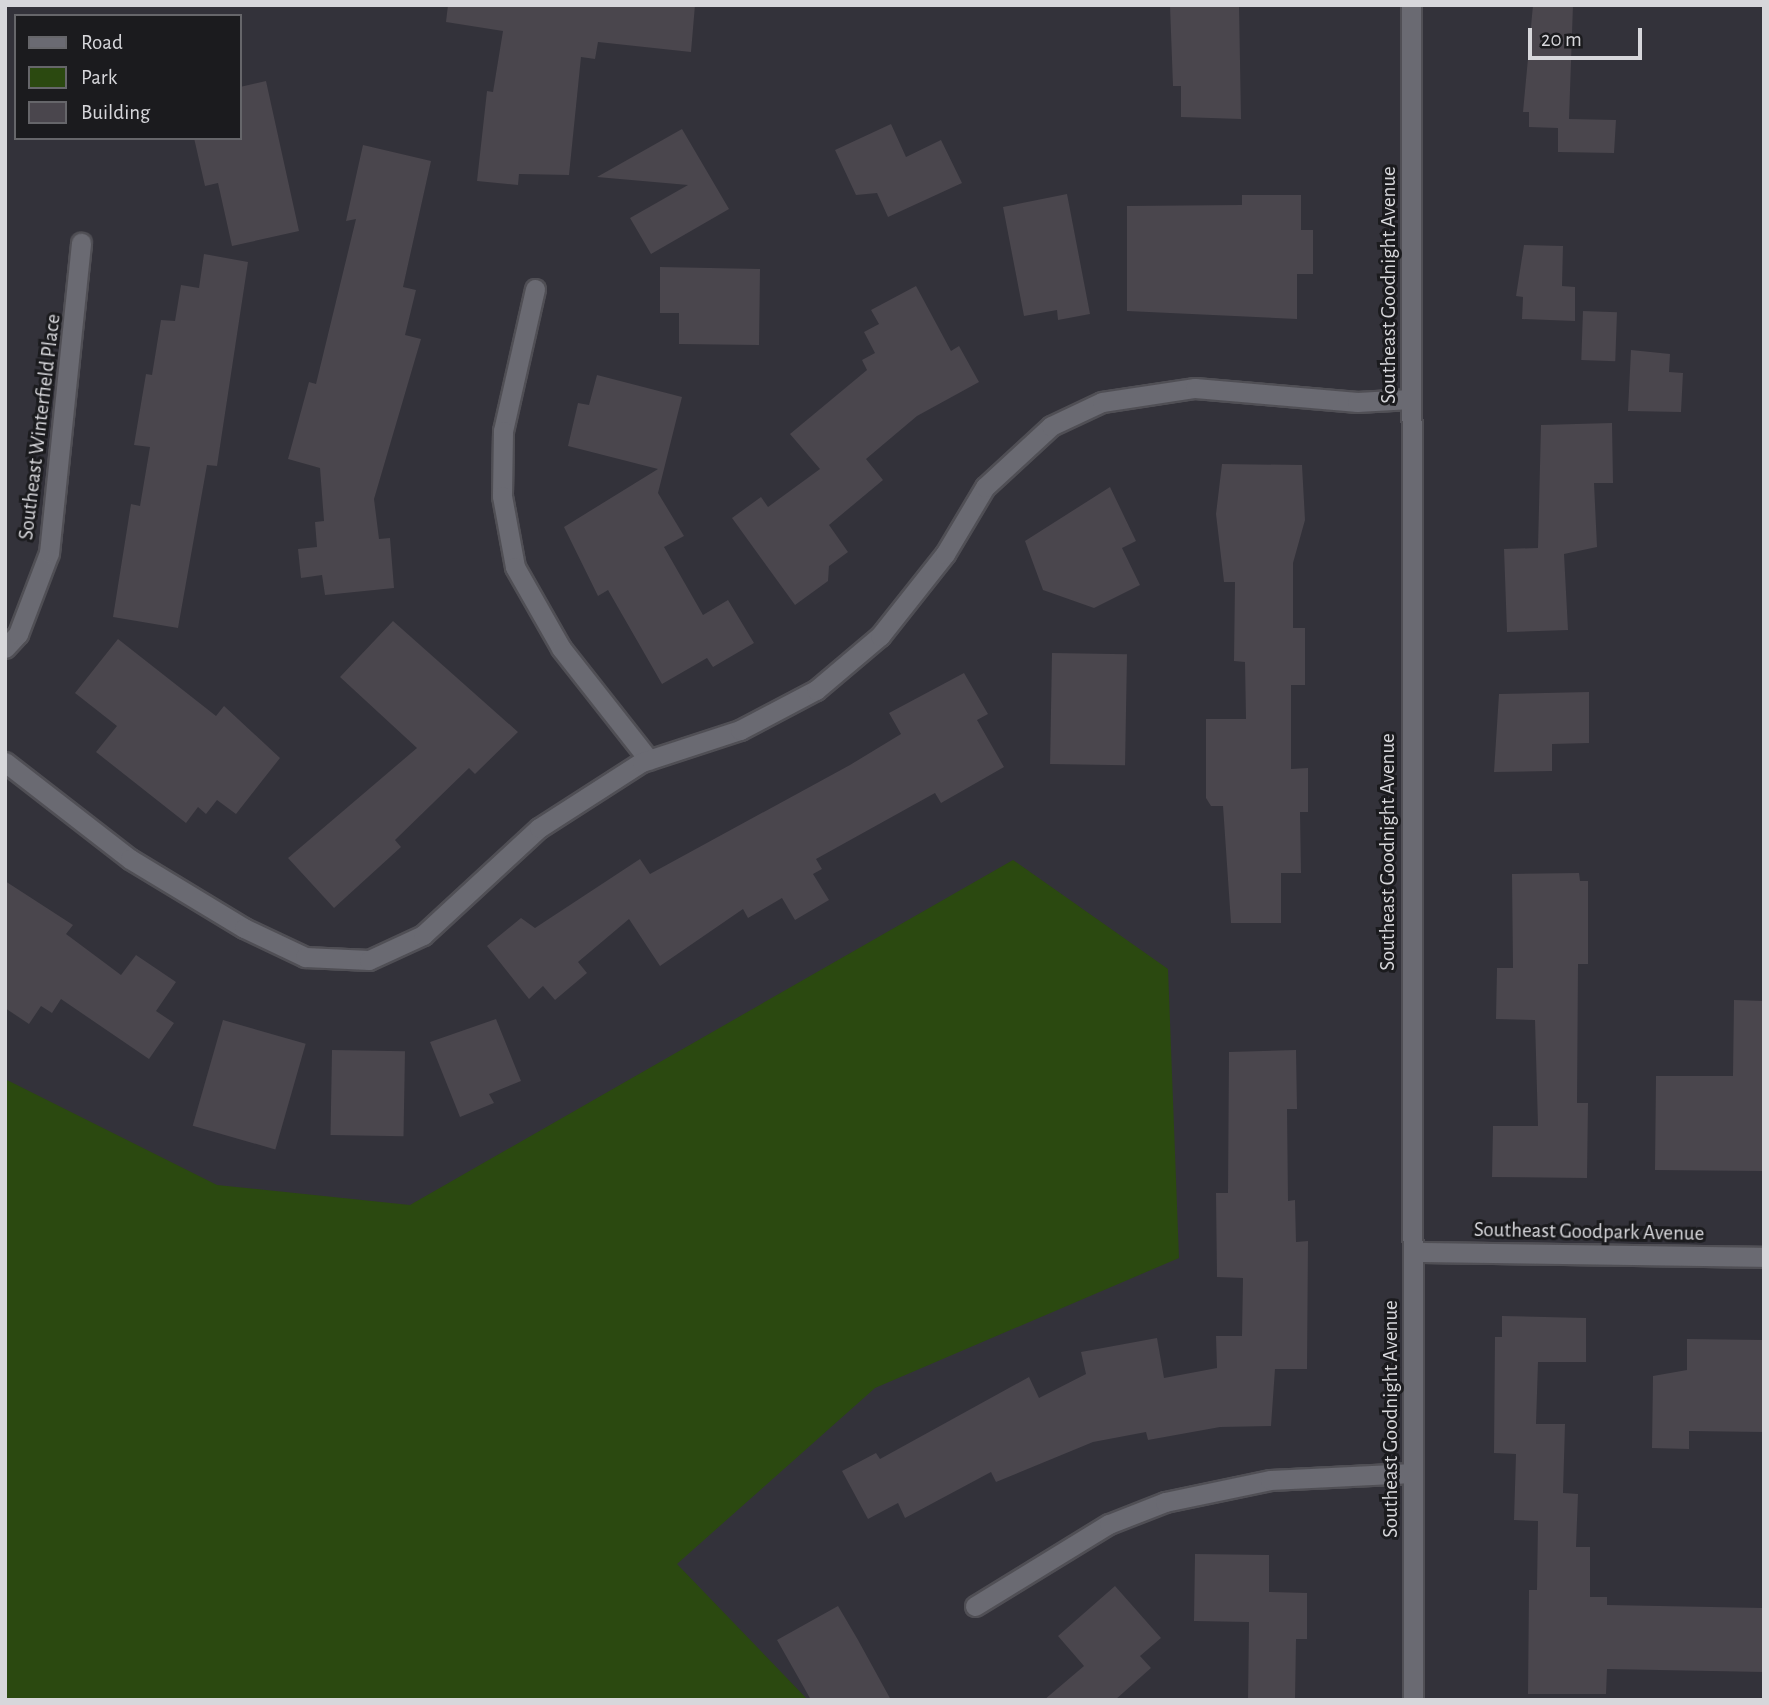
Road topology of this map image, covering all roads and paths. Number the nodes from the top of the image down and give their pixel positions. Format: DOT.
graph roads {
  1 [pos="1410,5"];
  2 [pos="81,243"];
  3 [pos="535,289"];
  4 [pos="1411,399"];
  5 [pos="5,648"];
  6 [pos="649,760"];
  7 [pos="5,762"];
  8 [pos="1415,1252"];
  9 [pos="1764,1257"];
  10 [pos="1413,1473"];
  11 [pos="975,1606"];
  12 [pos="1413,1700"];
  1 -- 4 [label="street, Southeast Goodnight Avenue"];
  2 -- 5 [label="street, Southeast Winterfield Place"];
  3 -- 6 [label="street"];
  4 -- 6 [label="street"];
  4 -- 8 [label="street, Southeast Goodnight Avenue"];
  6 -- 7 [label="street"];
  8 -- 9 [label="street, Southeast Goodpark Avenue"];
  8 -- 10 [label="street, Southeast Goodnight Avenue"];
  10 -- 11 [label="street"];
  10 -- 12 [label="street, Southeast Goodnight Avenue"];
}
